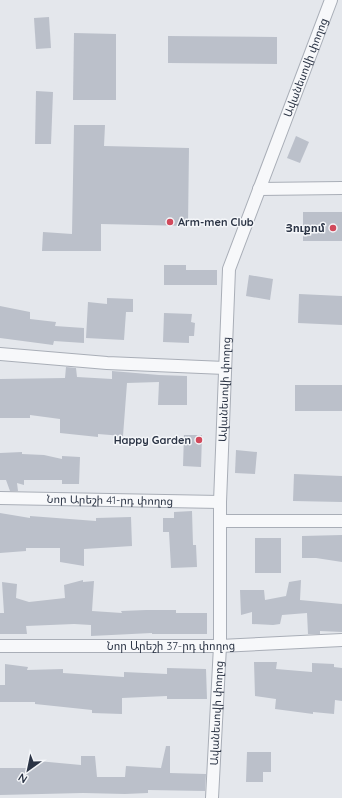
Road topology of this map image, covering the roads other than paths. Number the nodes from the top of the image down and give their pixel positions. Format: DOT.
graph roads {
  1 [pos="331,0"];
  2 [pos="342,188"];
  3 [pos="259,189"];
  4 [pos="0,354"];
  5 [pos="225,368"];
  6 [pos="0,498"];
  7 [pos="220,502"];
  8 [pos="221,521"];
  9 [pos="342,521"];
  10 [pos="342,640"];
  11 [pos="0,646"];
  12 [pos="220,646"];
  13 [pos="212,798"];
  1 -- 3 [label="street, Ավանեսովի փողոց"];
  2 -- 3 [label="street"];
  3 -- 5 [label="street, Ավանեսովի փողոց"];
  4 -- 5 [label="street"];
  5 -- 7 [label="street, Ավանեսովի փողոց"];
  6 -- 7 [label="street, Նոր Արեշի 41-րդ փողոց"];
  7 -- 8 [label="street, Ավանեսովի փողոց"];
  8 -- 9 [label="street"];
  8 -- 12 [label="street, Ավանեսովի փողոց"];
  10 -- 12 [label="street, Նոր Արեշի 37-րդ փողոց"];
  11 -- 12 [label="street, Նոր Արեշի 37-րդ փողոց"];
  12 -- 13 [label="street, Ավանեսովի փողոց"];
}
